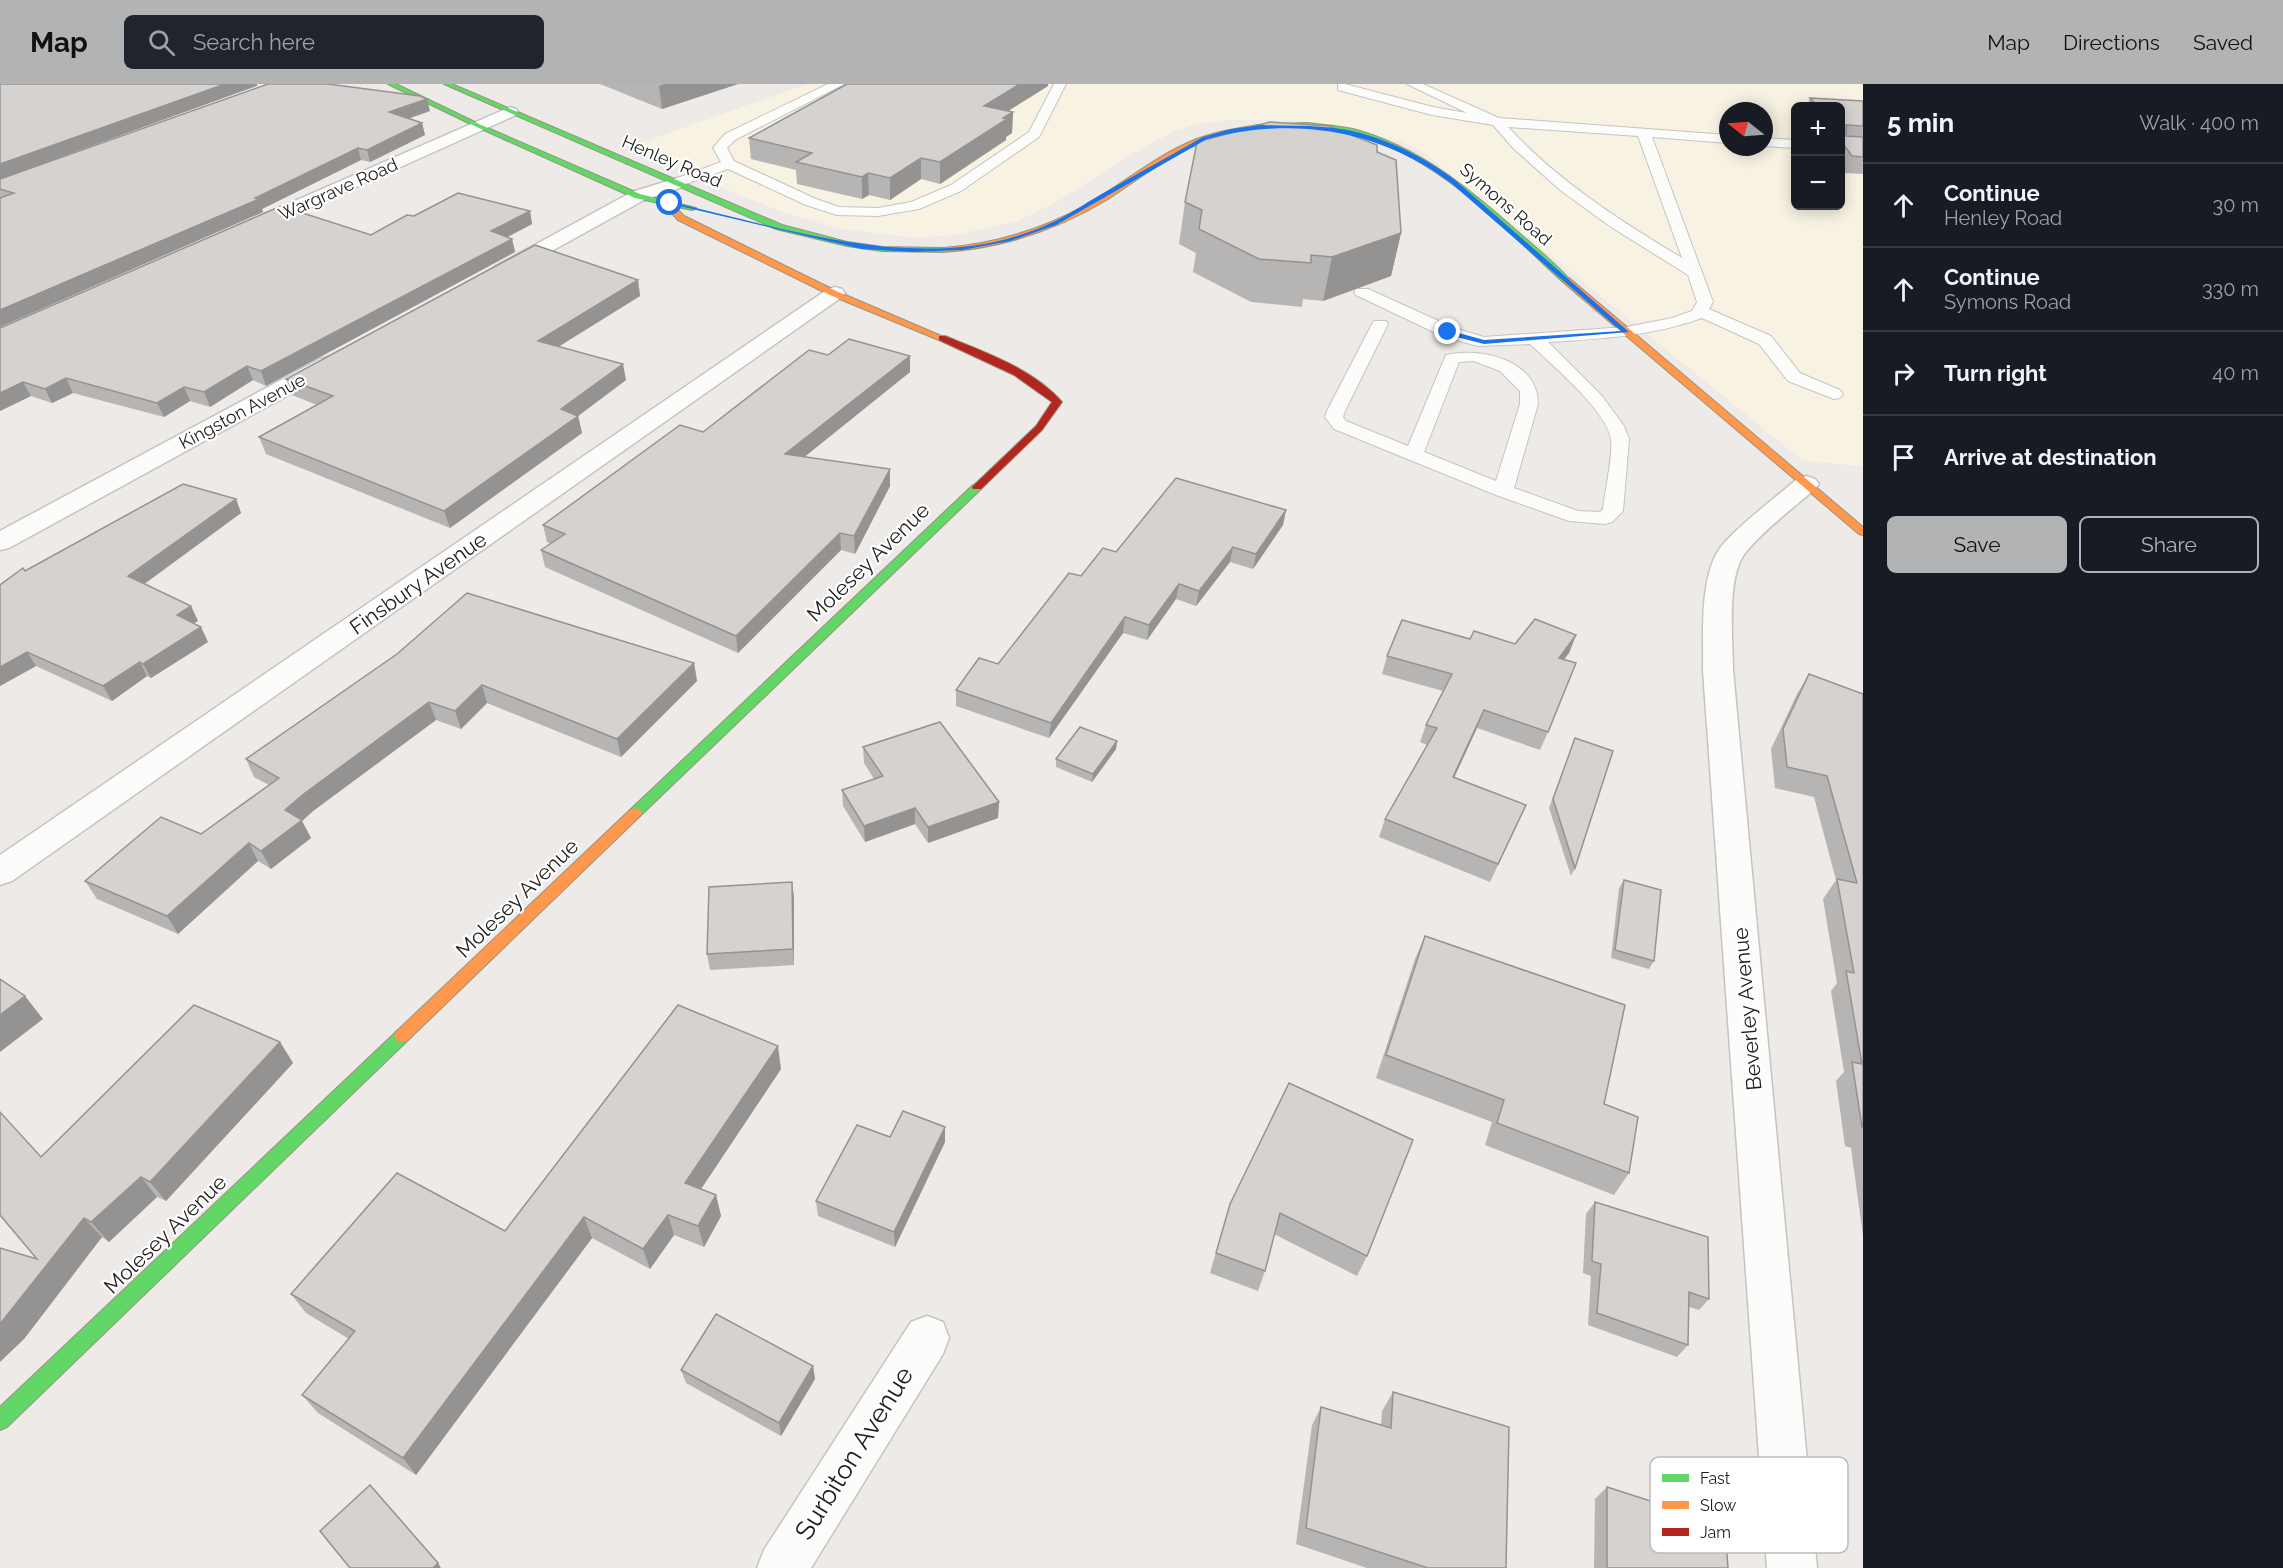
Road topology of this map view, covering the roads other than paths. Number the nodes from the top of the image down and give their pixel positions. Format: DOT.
graph roads {
  1 [pos="391,84"];
  2 [pos="447,84"];
  3 [pos="838,84"];
  4 [pos="1059,84"];
  5 [pos="1413,84"];
  6 [pos="1455,84"];
  7 [pos="1342,87"];
  8 [pos="1460,105"];
  9 [pos="510,112"];
  10 [pos="1497,122"];
  11 [pos="479,126"];
  12 [pos="1644,134"];
  13 [pos="1719,139"];
  14 [pos="1773,143"];
  15 [pos="1791,144"];
  16 [pos="729,164"];
  17 [pos="673,193"];
  18 [pos="638,196"];
  19 [pos="779,227"];
  20 [pos="228,237"];
  21 [pos="1696,274"];
  22 [pos="480,282"];
  23 [pos="1362,292"];
  24 [pos="835,294"];
  25 [pos="1700,311"];
  26 [pos="1380,324"];
  27 [pos="1626,332"];
  28 [pos="1536,340"];
  29 [pos="344,356"];
  30 [pos="1834,394"];
  31 [pos="1057,402"];
  32 [pos="1414,454"];
  33 [pos="1806,484"];
  34 [pos="1503,491"];
  35 [pos="1863,532"];
  36 [pos="0,542"];
  37 [pos="0,873"];
  38 [pos="927,1338"];
  39 [pos="0,1420"];
  40 [pos="1784,1457"];
  41 [pos="1791,1553"];
  42 [pos="782,1568"];
  43 [pos="1792,1568"];
  1 -- 11 [label="main road"];
  2 -- 9 [label="main road, Henley Road"];
  3 -- 16 [label="lane"];
  4 -- 16 [label="lane"];
  5 -- 8 [label="lane"];
  6 -- 8 [label="lane"];
  7 -- 10 [label="lane"];
  8 -- 10 [label="lane"];
  9 -- 11 [label="street, Wargrave Road"];
  9 -- 17 [label="main road, Henley Road"];
  10 -- 12 [label="lane"];
  10 -- 21 [label="lane"];
  11 -- 18 [label="main road"];
  11 -- 20 [label="street, Wargrave Road"];
  12 -- 13 [label="lane"];
  12 -- 21 [label="lane"];
  14 -- 15 [label="lane"];
  16 -- 17 [label="lane"];
  17 -- 18 [label="street"];
  17 -- 19 [label="main road, Henley Road"];
  17 -- 19 [label="main road, Henley Road"];
  17 -- 24 [label="main road, Henley Road"];
  18 -- 22 [label="street"];
  19 -- 27 [label="main road, Symons Road"];
  21 -- 25 [label="lane"];
  23 -- 28 [label="lane"];
  24 -- 31 [label="main road, Henley Road"];
  24 -- 37 [label="street, Finsbury Avenue"];
  25 -- 27 [label="lane"];
  25 -- 30 [label="lane"];
  26 -- 32 [label="lane"];
  27 -- 28 [label="lane"];
  27 -- 33 [label="main road, Symons Road"];
  28 -- 34 [label="lane"];
  29 -- 36 [label="street, Kingston Avenue"];
  31 -- 39 [label="main road, Molesey Avenue"];
  32 -- 34 [label="lane"];
  32 -- 34 [label="lane"];
  33 -- 35 [label="main road, Symons Road"];
  33 -- 40 [label="street, Beverley Avenue"];
  38 -- 42 [label="street, Surbiton Avenue"];
  41 -- 43 [label="street, Beverley Avenue"];
}
